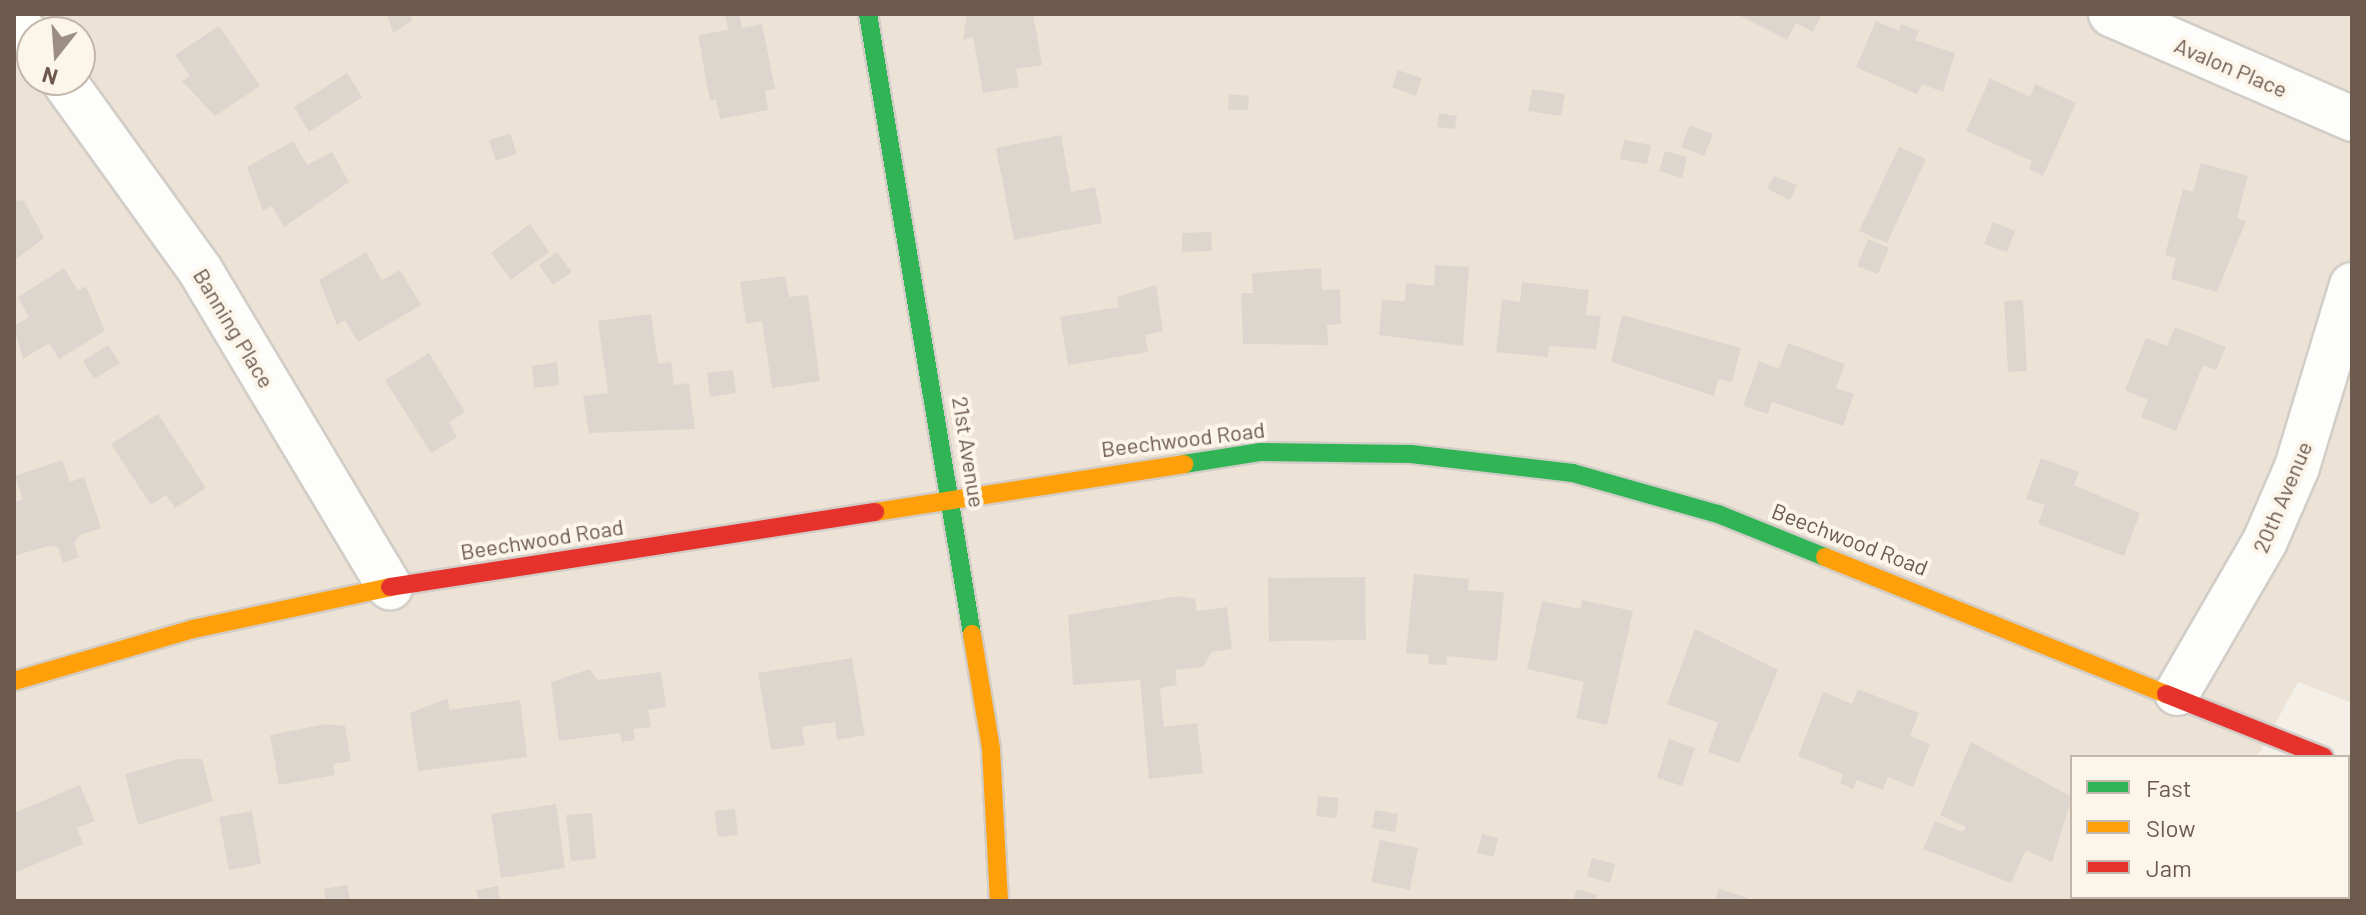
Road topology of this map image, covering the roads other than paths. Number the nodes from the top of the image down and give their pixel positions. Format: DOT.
graph roads {
  1 [pos="868,14"];
  2 [pos="2111,14"];
  3 [pos="75,96"];
  4 [pos="2352,119"];
  5 [pos="2352,285"];
  6 [pos="952,500"];
  7 [pos="390,587"];
  8 [pos="14,681"];
  9 [pos="2177,693"];
  10 [pos="2319,755"];
  11 [pos="999,901"];
  1 -- 6 [label="street, 21st Avenue"];
  2 -- 4 [label="street, Avalon Place"];
  3 -- 7 [label="street, Banning Place"];
  5 -- 9 [label="street, 20th Avenue"];
  6 -- 7 [label="street, Beechwood Road"];
  6 -- 9 [label="street, Beechwood Road"];
  6 -- 11 [label="street, 21st Avenue"];
  7 -- 8 [label="street, Beechwood Road"];
  9 -- 10 [label="street, Beechwood Road"];
}
